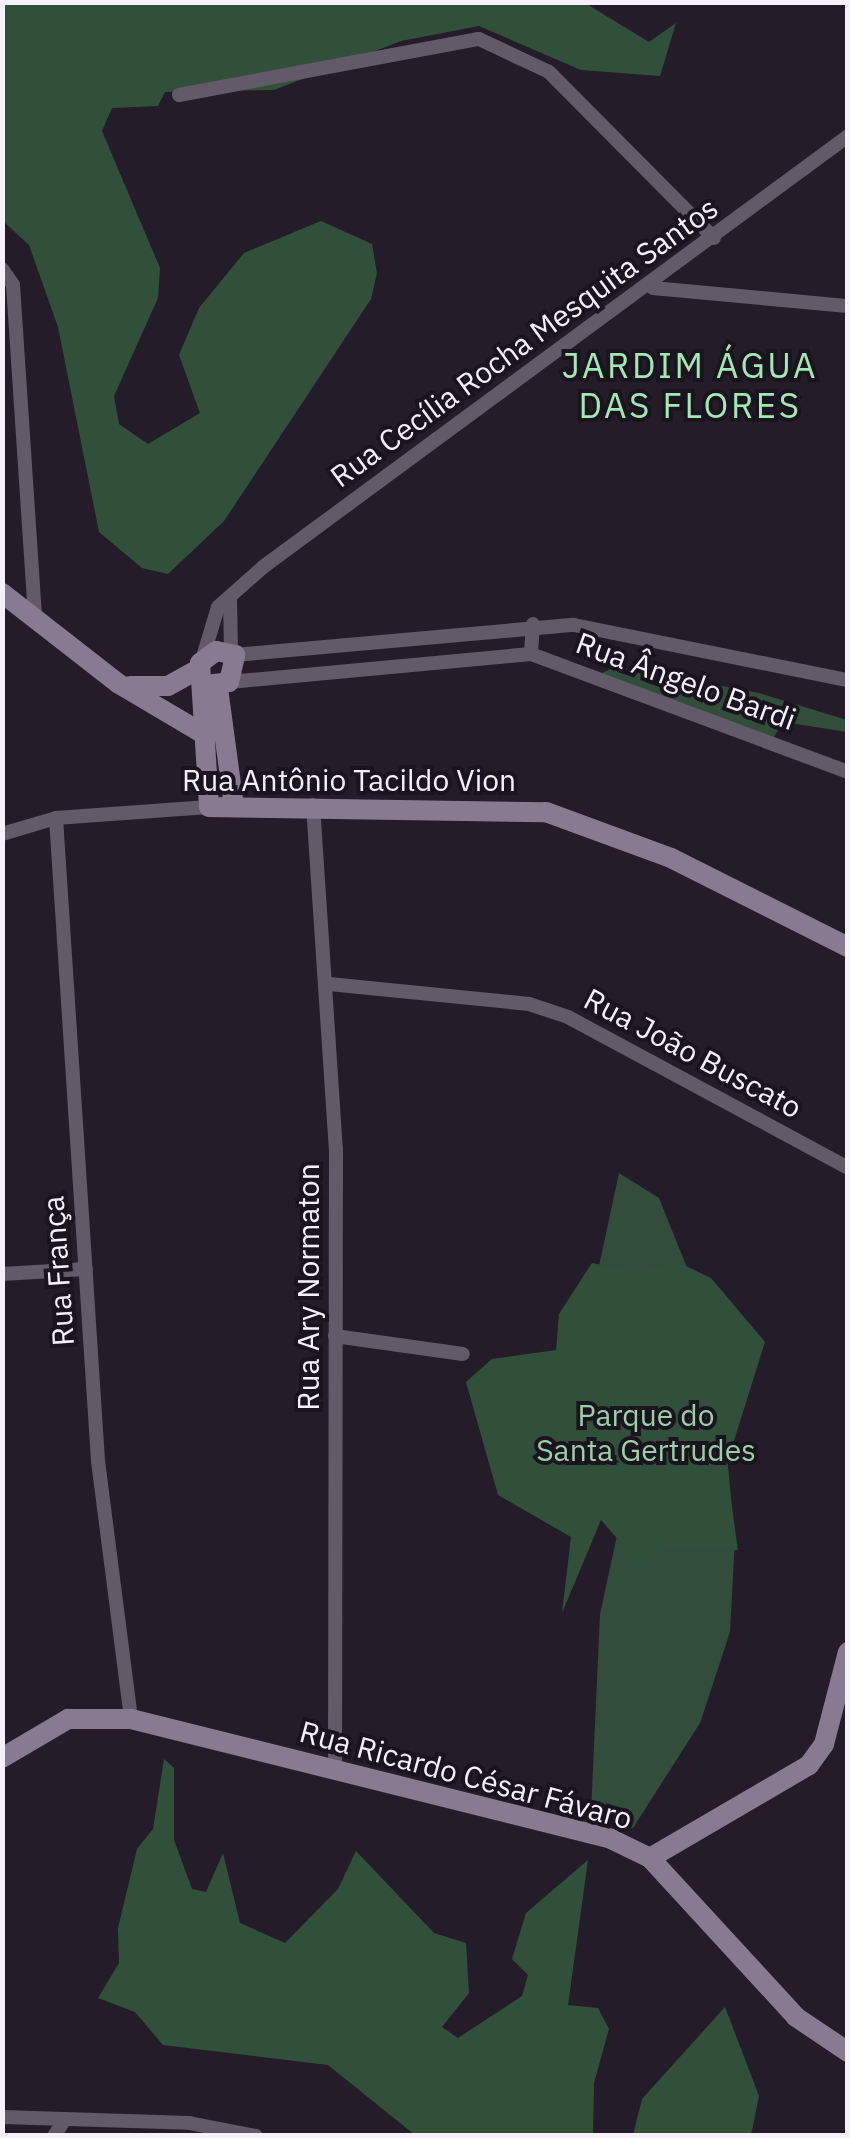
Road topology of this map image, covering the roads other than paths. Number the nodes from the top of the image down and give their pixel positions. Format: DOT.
graph roads {
  1 [pos="180,95"];
  2 [pos="848,136"];
  3 [pos="714,238"];
  4 [pos="2,269"];
  5 [pos="654,288"];
  6 [pos="848,306"];
  7 [pos="233,592"];
  8 [pos="2,593"];
  9 [pos="36,614"];
  10 [pos="533,624"];
  11 [pos="233,653"];
  12 [pos="532,654"];
  13 [pos="209,677"];
  14 [pos="848,680"];
  15 [pos="119,684"];
  16 [pos="147,699"];
  17 [pos="207,736"];
  18 [pos="848,772"];
  19 [pos="312,805"];
  20 [pos="234,806"];
  21 [pos="209,807"];
  22 [pos="56,818"];
  23 [pos="2,834"];
  24 [pos="848,947"];
  25 [pos="329,984"];
  26 [pos="848,1168"];
  27 [pos="86,1269"];
  28 [pos="2,1274"];
  29 [pos="335,1336"];
  30 [pos="464,1354"];
  31 [pos="848,1652"];
  32 [pos="131,1718"];
  33 [pos="2,1758"];
  34 [pos="335,1771"];
  35 [pos="650,1858"];
  36 [pos="848,2052"];
  37 [pos="2,2117"];
  38 [pos="65,2119"];
  39 [pos="54,2136"];
  40 [pos="256,2136"];
  1 -- 3 [label="street"];
  2 -- 3 [label="street, Rua Cecília Rocha Mesquita Santos"];
  3 -- 5 [label="street, Rua Cecília Rocha Mesquita Santos"];
  4 -- 9 [label="street"];
  5 -- 6 [label="street"];
  5 -- 7 [label="street, Rua Cecília Rocha Mesquita Santos"];
  7 -- 11 [label="street"];
  7 -- 13 [label="street, Rua Cecília Rocha Mesquita Santos"];
  8 -- 9 [label="street"];
  9 -- 15 [label="street"];
  10 -- 11 [label="street"];
  10 -- 12 [label="street, Rua Ângelo Bardi"];
  10 -- 14 [label="street"];
  11 -- 13 [label="street"];
  11 -- 13 [label="street"];
  12 -- 13 [label="street"];
  12 -- 18 [label="street, Rua Ângelo Bardi"];
  13 -- 15 [label="street"];
  13 -- 16 [label="street"];
  13 -- 17 [label="street"];
  13 -- 20 [label="street"];
  15 -- 16 [label="street"];
  16 -- 17 [label="street"];
  17 -- 21 [label="street"];
  19 -- 20 [label="street, Rua Antônio Tacildo Vion"];
  19 -- 24 [label="street, Rua Antônio Tacildo Vion"];
  19 -- 25 [label="street, Rua Ary Normaton"];
  20 -- 21 [label="street, Rua Antônio Tacildo Vion"];
  21 -- 22 [label="street, Rua Antônio Tacildo Vion"];
  22 -- 23 [label="street, Rua Antônio Tacildo Vion"];
  22 -- 27 [label="street, Rua França"];
  25 -- 26 [label="street, Rua João Buscato"];
  25 -- 29 [label="street, Rua Ary Normaton"];
  27 -- 28 [label="street"];
  27 -- 32 [label="street, Rua França"];
  29 -- 30 [label="street"];
  29 -- 34 [label="street, Rua Ary Normaton"];
  31 -- 35 [label="street"];
  32 -- 33 [label="street, Rua Ricardo César Fávaro"];
  32 -- 34 [label="street, Rua Ricardo César Fávaro"];
  34 -- 35 [label="street, Rua Ricardo César Fávaro"];
  35 -- 36 [label="street, Rua Ricardo César Fávaro"];
  37 -- 38 [label="street"];
  38 -- 39 [label="street"];
  38 -- 40 [label="street"];
}
